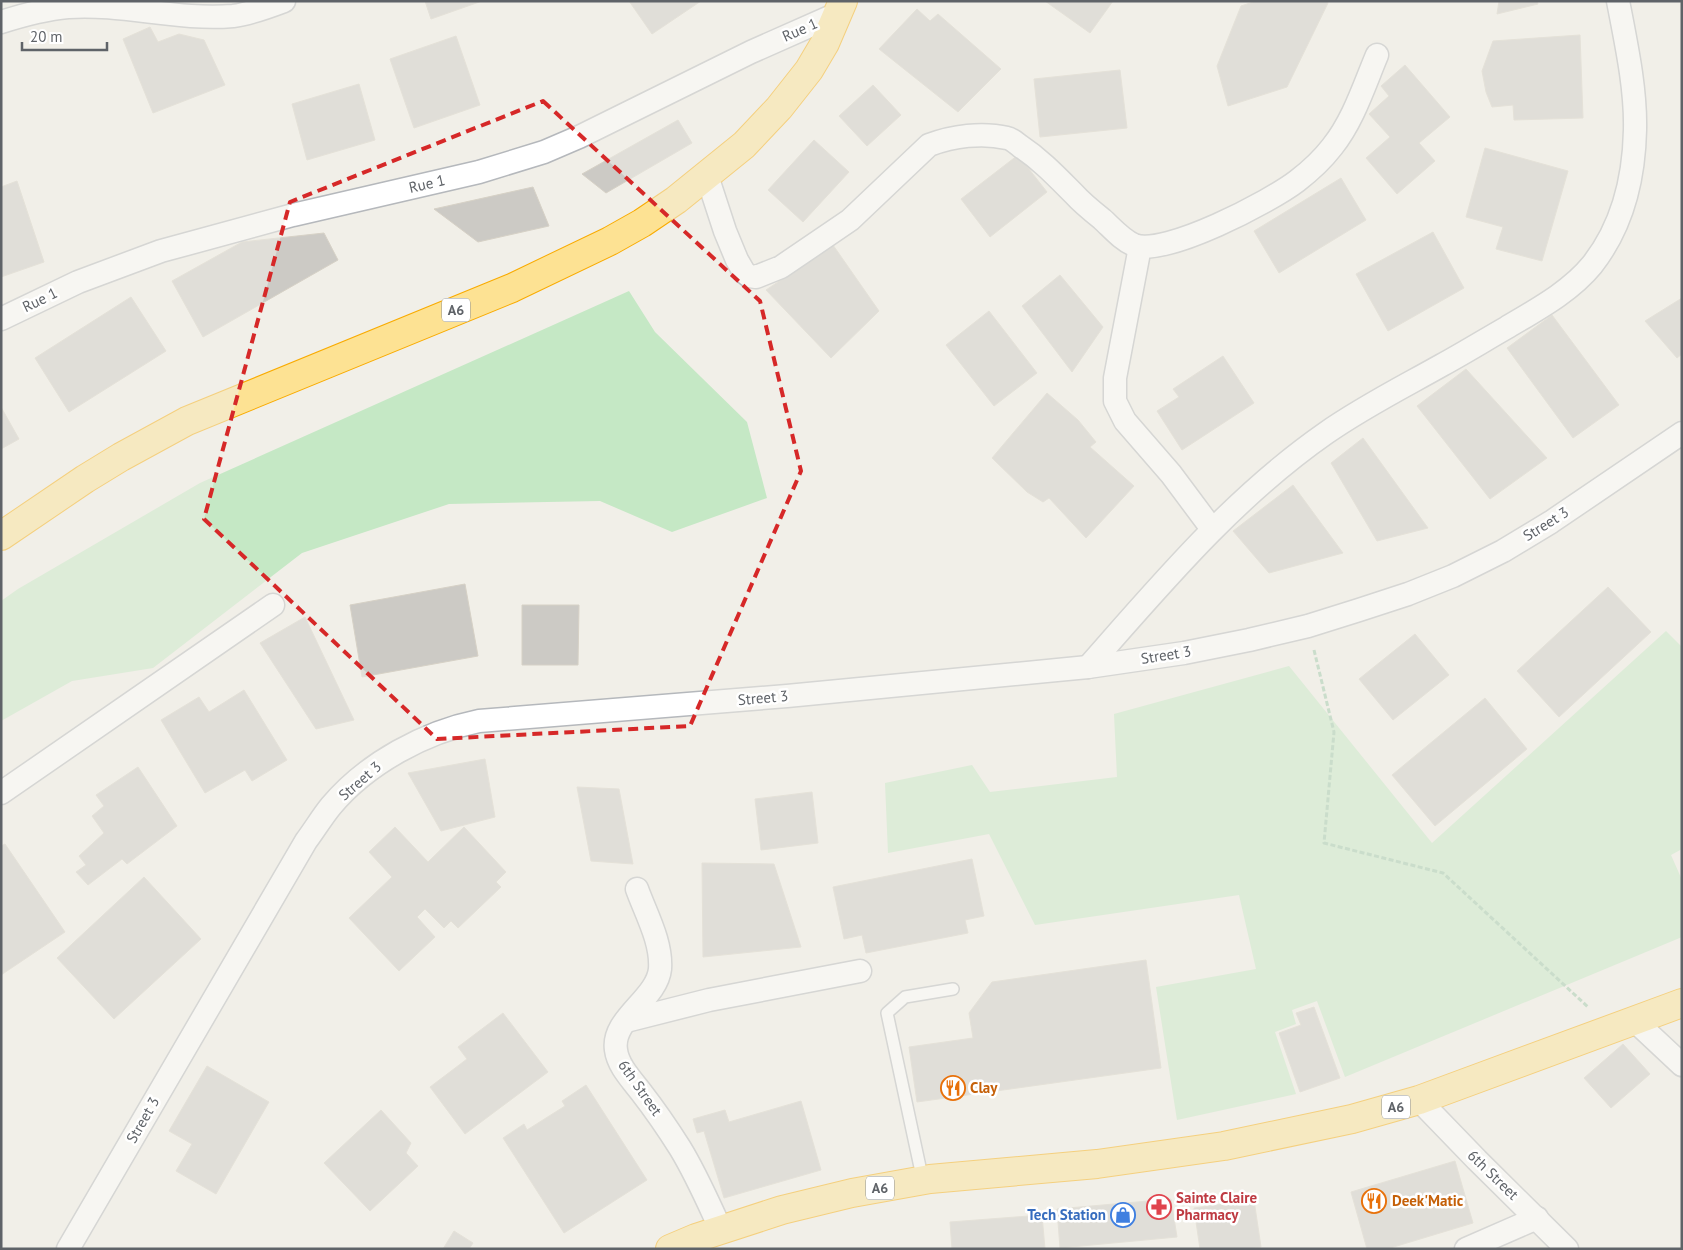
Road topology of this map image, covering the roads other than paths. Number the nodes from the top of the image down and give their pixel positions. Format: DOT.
graph roads {
  1 [pos="284,1"];
  2 [pos="1618,1"];
  3 [pos="841,7"];
  4 [pos="1,22"];
  5 [pos="1377,56"];
  6 [pos="707,176"];
  7 [pos="1140,247"];
  8 [pos="1,319"];
  9 [pos="1682,434"];
  10 [pos="1212,529"];
  11 [pos="1,536"];
  12 [pos="273,605"];
  13 [pos="1088,667"];
  14 [pos="1,793"];
  15 [pos="637,889"];
  16 [pos="860,971"];
  17 [pos="954,989"];
  18 [pos="1682,1003"];
  19 [pos="626,1021"];
  20 [pos="1624,1025"];
  21 [pos="1682,1065"];
  22 [pos="1419,1100"];
  23 [pos="923,1181"];
  24 [pos="1537,1218"];
  25 [pos="721,1230"];
  26 [pos="1564,1248"];
  27 [pos="68,1249"];
  28 [pos="670,1249"];
  29 [pos="1466,1249"];
  1 -- 4 [label="street"];
  2 -- 10 [label="street"];
  3 -- 6 [label="highway, A6"];
  3 -- 8 [label="street, Rue 1"];
  5 -- 7 [label="street"];
  6 -- 7 [label="street"];
  6 -- 11 [label="highway, A6"];
  7 -- 10 [label="street"];
  9 -- 13 [label="street, Street 3"];
  10 -- 13 [label="street"];
  12 -- 14 [label="street"];
  13 -- 27 [label="street, Street 3"];
  15 -- 19 [label="street, 6th Street"];
  16 -- 19 [label="street"];
  17 -- 23 [label="lane"];
  18 -- 20 [label="highway, A6"];
  19 -- 25 [label="street, 6th Street"];
  20 -- 21 [label="street"];
  20 -- 22 [label="highway, A6"];
  22 -- 23 [label="highway, A6"];
  22 -- 24 [label="street, 6th Street"];
  23 -- 25 [label="highway, A6"];
  24 -- 26 [label="street, 6th Street"];
  24 -- 29 [label="street"];
  25 -- 28 [label="highway, A6"];
}
